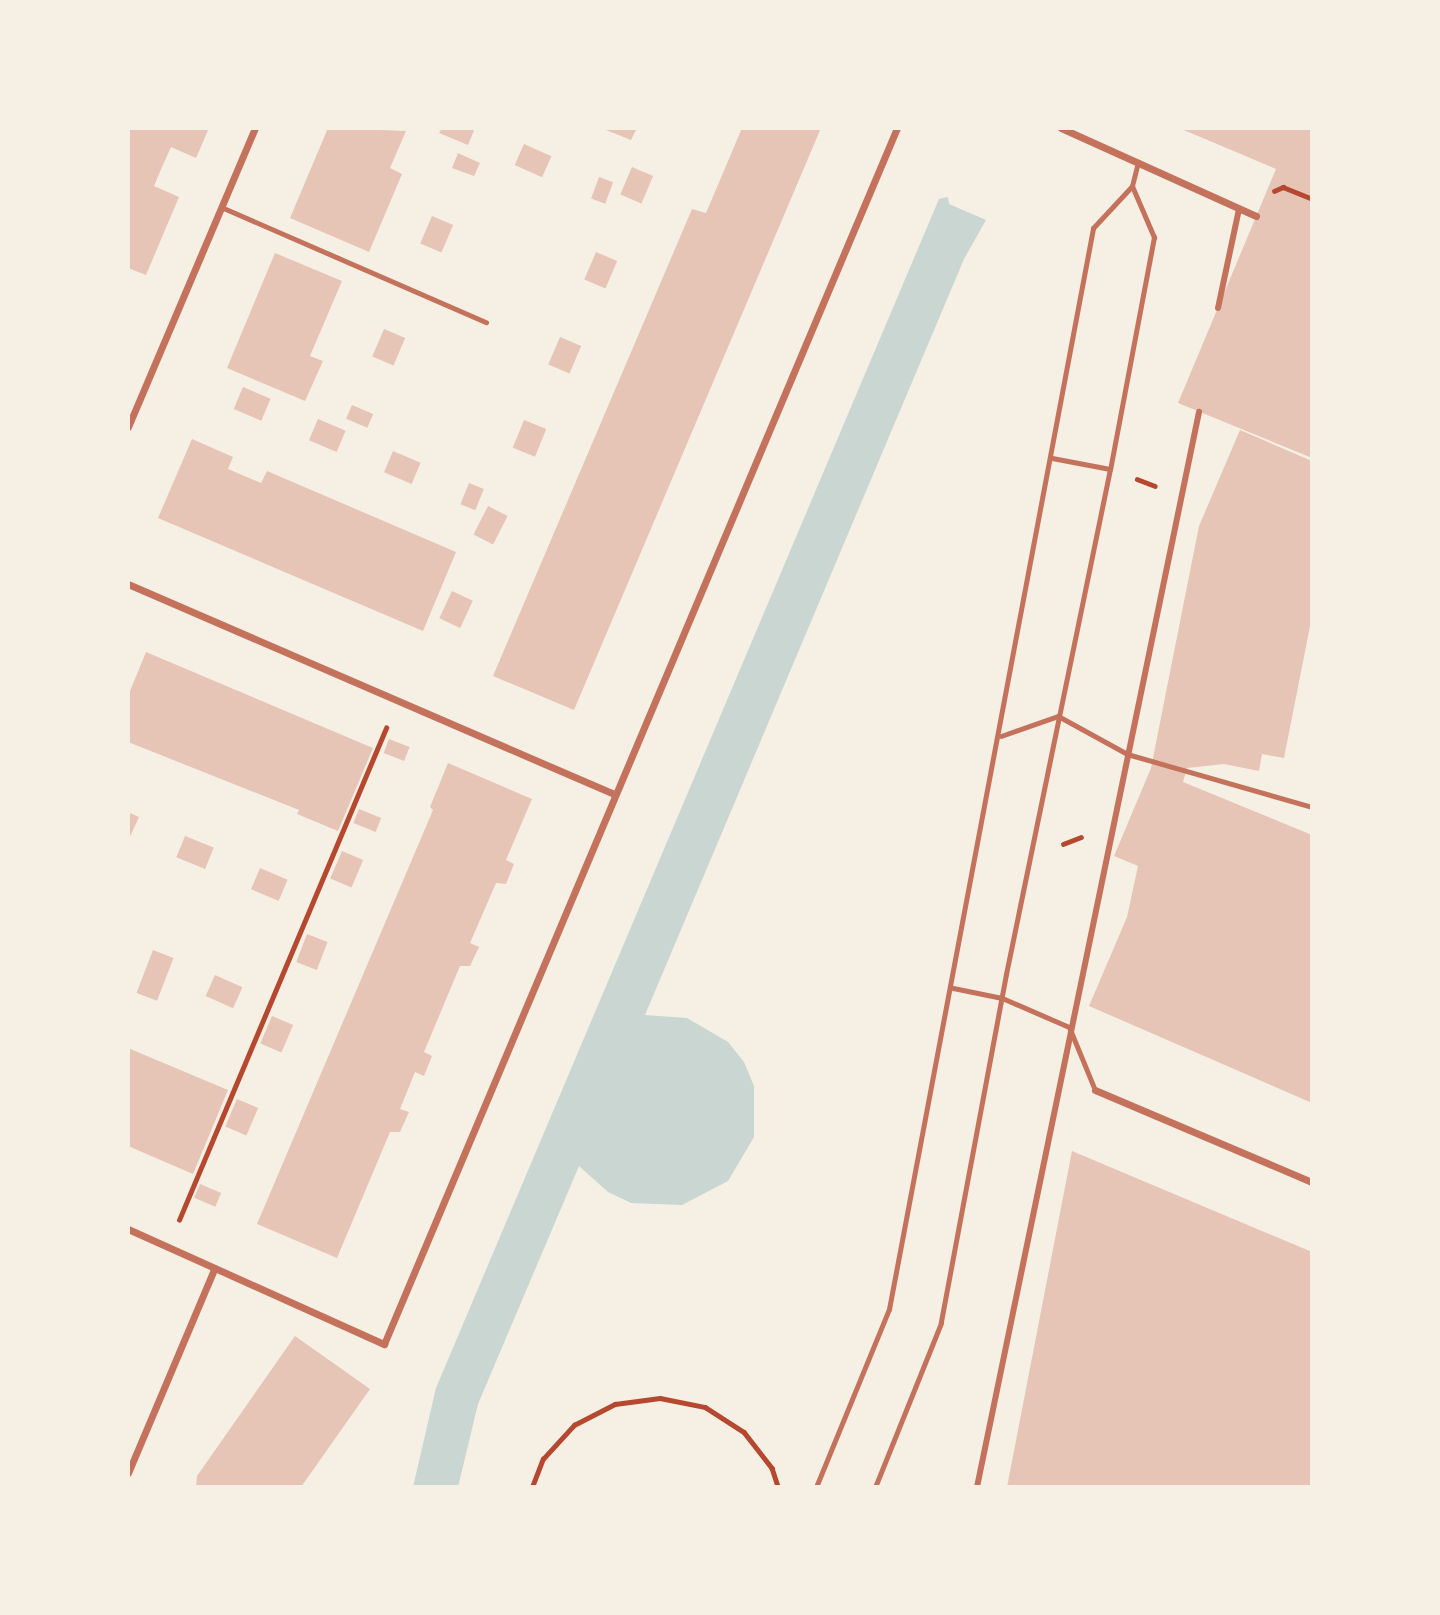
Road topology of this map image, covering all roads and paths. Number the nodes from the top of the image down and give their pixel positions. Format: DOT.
graph roads {
  1 [pos="255,128"];
  2 [pos="897,128"];
  3 [pos="1061,128"];
  4 [pos="1138,161"];
  5 [pos="1132,186"];
  6 [pos="221,207"];
  7 [pos="1239,209"];
  8 [pos="1256,216"];
  9 [pos="1218,307"];
  10 [pos="486,322"];
  11 [pos="1199,412"];
  12 [pos="128,427"];
  13 [pos="1052,458"];
  14 [pos="1110,468"];
  15 [pos="1182,496"];
  16 [pos="128,584"];
  17 [pos="397,701"];
  18 [pos="1058,716"];
  19 [pos="1001,736"];
  20 [pos="1127,754"];
  21 [pos="614,794"];
  22 [pos="1312,807"];
  23 [pos="1112,824"];
  24 [pos="1030,857"];
  25 [pos="953,988"];
  26 [pos="1002,998"];
  27 [pos="1069,1027"];
  28 [pos="1095,1090"];
  29 [pos="1312,1182"];
  30 [pos="128,1229"];
  31 [pos="168,1247"];
  32 [pos="214,1269"];
  33 [pos="128,1473"];
  34 [pos="532,1487"];
  35 [pos="779,1487"];
  36 [pos="816,1487"];
  37 [pos="875,1487"];
  38 [pos="977,1487"];
  1 -- 6 [label="street"];
  2 -- 21 [label="street"];
  3 -- 4 [label="street"];
  4 -- 5 [label="lane"];
  4 -- 7 [label="street"];
  5 -- 13 [label="lane"];
  5 -- 14 [label="lane"];
  6 -- 10 [label="lane"];
  6 -- 12 [label="street"];
  7 -- 8 [label="street"];
  7 -- 9 [label="street"];
  11 -- 15 [label="street"];
  13 -- 14 [label="lane"];
  13 -- 19 [label="lane"];
  14 -- 15 [label="path"];
  14 -- 18 [label="lane"];
  15 -- 20 [label="street"];
  16 -- 17 [label="street"];
  17 -- 21 [label="street"];
  17 -- 31 [label="path"];
  18 -- 19 [label="lane"];
  18 -- 20 [label="lane"];
  18 -- 24 [label="lane"];
  19 -- 25 [label="lane"];
  20 -- 22 [label="lane"];
  20 -- 23 [label="street"];
  21 -- 32 [label="street"];
  23 -- 24 [label="path"];
  23 -- 27 [label="street"];
  24 -- 26 [label="lane"];
  25 -- 26 [label="lane"];
  25 -- 36 [label="lane"];
  26 -- 27 [label="lane"];
  26 -- 37 [label="lane"];
  27 -- 28 [label="lane"];
  27 -- 38 [label="street"];
  28 -- 29 [label="street"];
  30 -- 31 [label="street"];
  31 -- 32 [label="street"];
  32 -- 33 [label="street"];
  34 -- 35 [label="path"];
}
